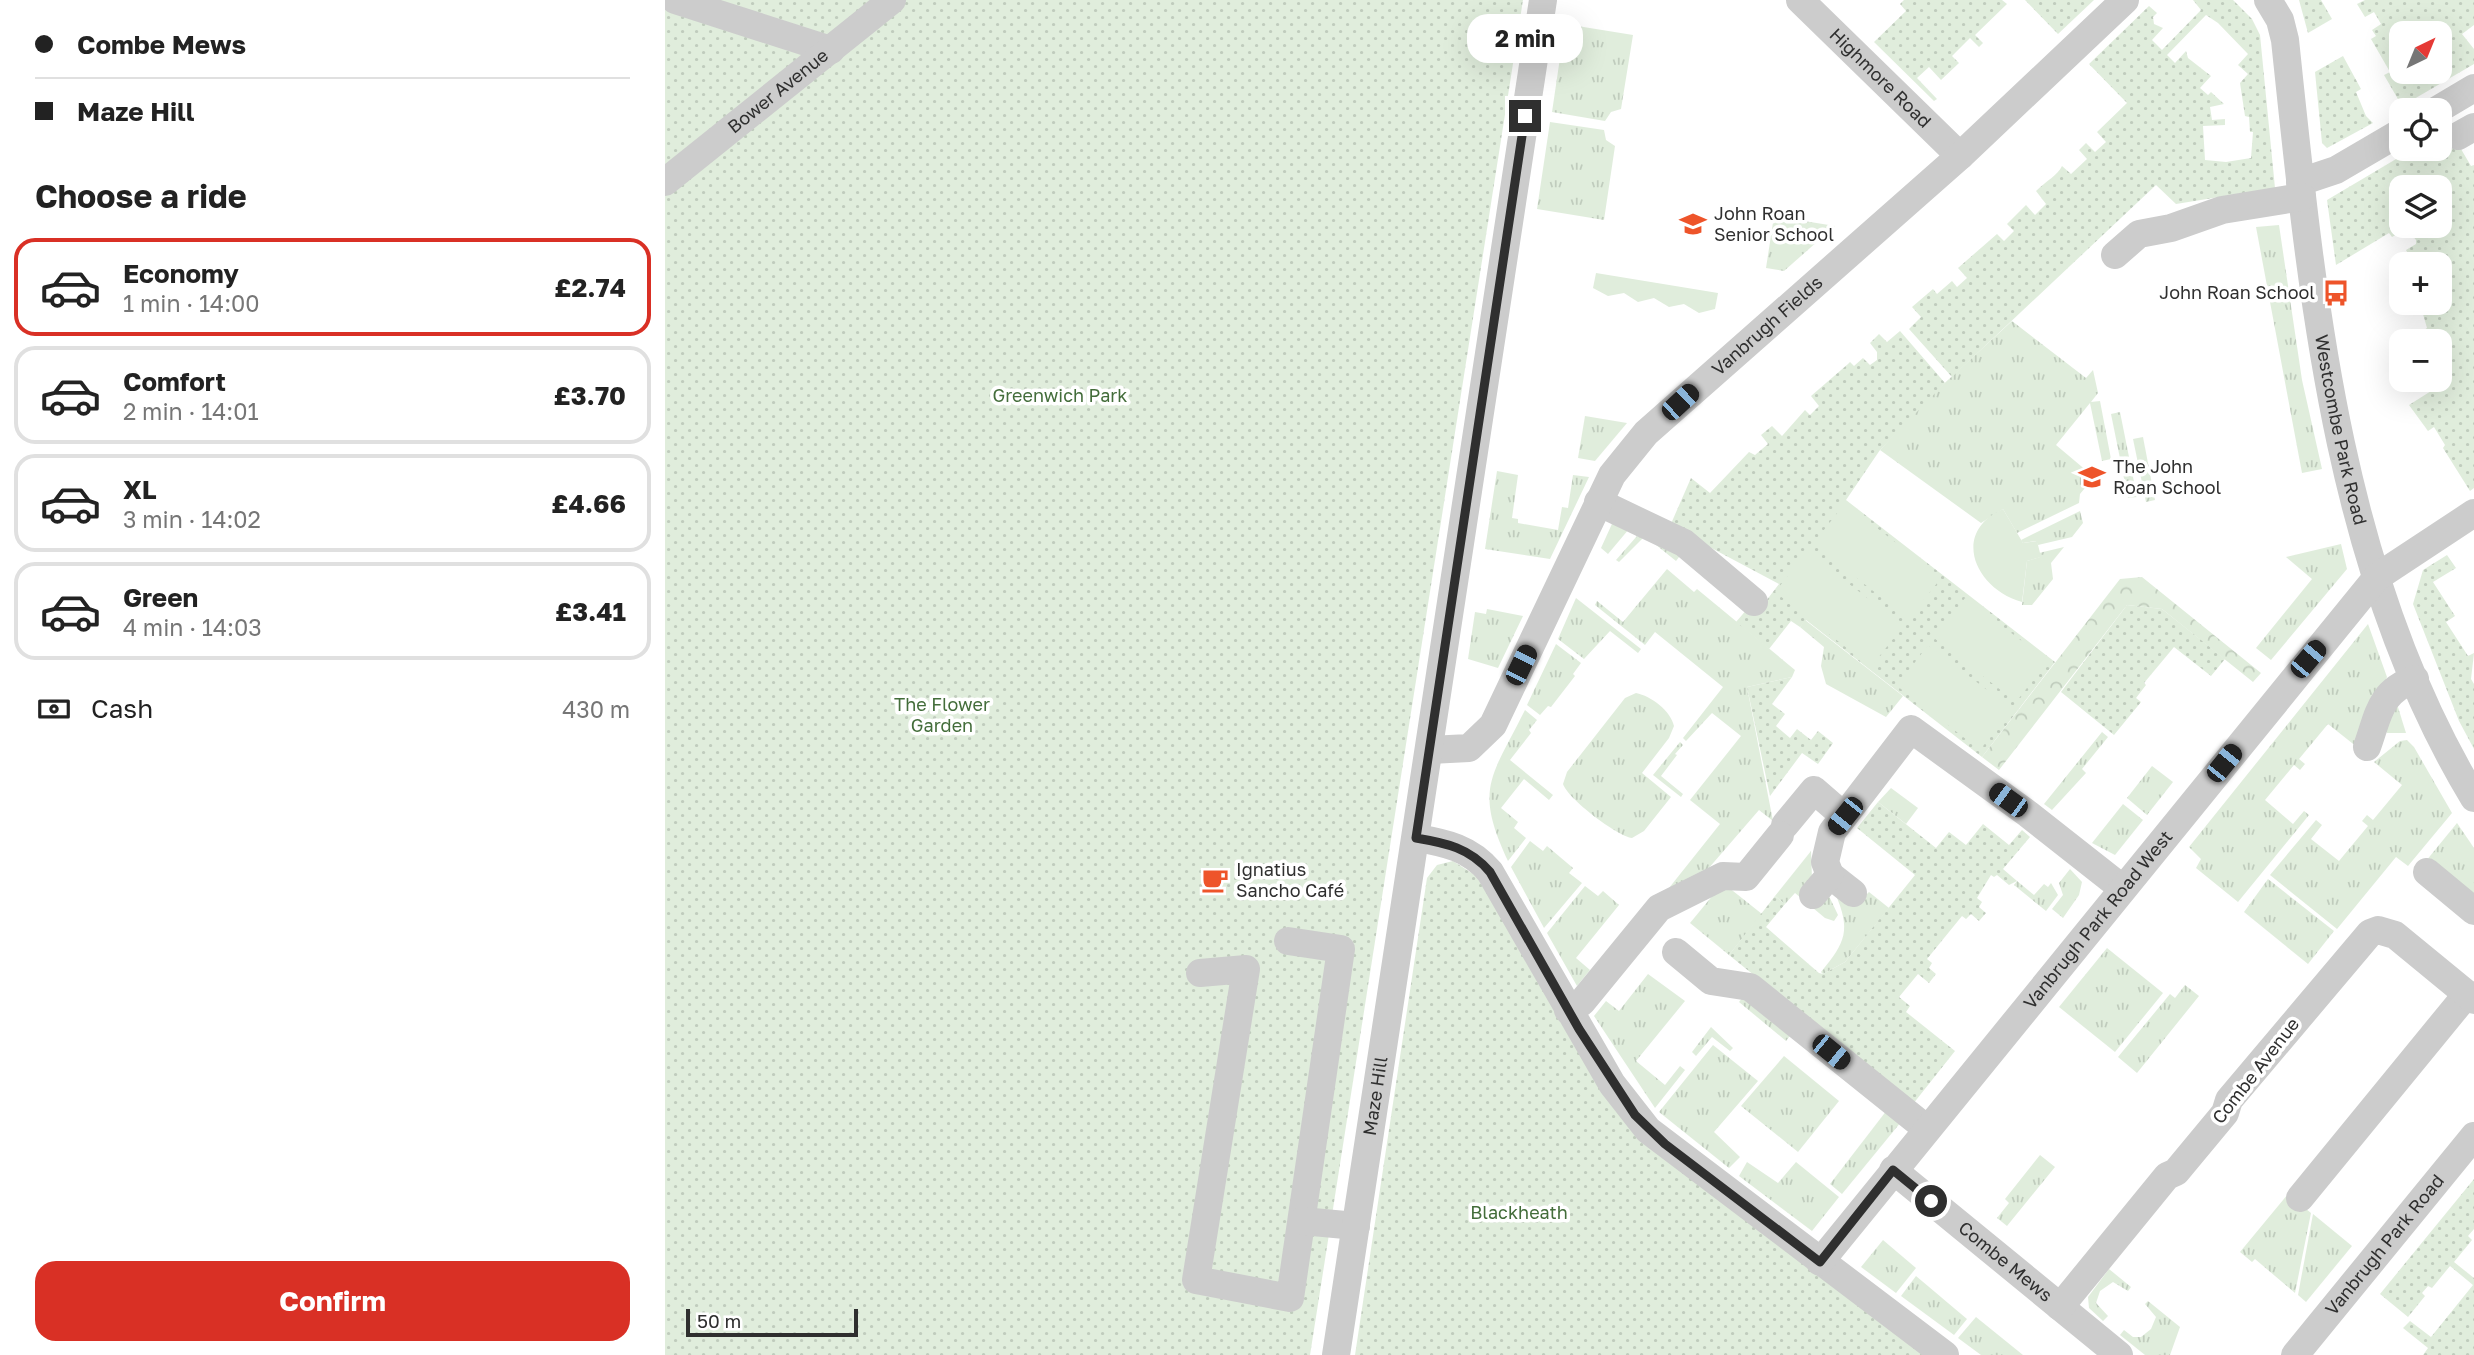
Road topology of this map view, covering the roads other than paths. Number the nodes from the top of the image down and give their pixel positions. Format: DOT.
graph roads {
  1 [pos="675,0"];
  2 [pos="892,0"];
  3 [pos="1543,0"];
  4 [pos="1800,0"];
  5 [pos="2125,0"];
  6 [pos="2268,0"];
  7 [pos="831,50"];
  8 [pos="2474,88"];
  9 [pos="2452,101"];
  10 [pos="2389,139"];
  11 [pos="1960,156"];
  12 [pos="665,182"];
  13 [pos="2301,189"];
  14 [pos="2115,254"];
  15 [pos="1598,502"];
  16 [pos="2474,513"];
  17 [pos="2377,577"];
  18 [pos="1754,602"];
  19 [pos="2415,679"];
  20 [pos="2367,747"];
  21 [pos="1430,751"];
  22 [pos="2474,798"];
  23 [pos="1845,816"];
  24 [pos="1416,838"];
  25 [pos="2427,872"];
  26 [pos="2122,888"];
  27 [pos="1853,893"];
  28 [pos="2474,911"];
  29 [pos="1303,938"];
  30 [pos="1676,952"];
  31 [pos="1200,973"];
  32 [pos="2471,997"];
  33 [pos="1568,1010"];
  34 [pos="1927,1129"];
  35 [pos="2474,1136"];
  36 [pos="1893,1170"];
  37 [pos="2300,1198"];
  38 [pos="1302,1221"];
  39 [pos="1356,1226"];
  40 [pos="1820,1262"];
  41 [pos="2060,1307"];
  42 [pos="1336,1355"];
  43 [pos="1945,1355"];
  44 [pos="2119,1355"];
  45 [pos="2295,1355"];
  1 -- 7 [label="street"];
  2 -- 7 [label="street, Bower Avenue"];
  3 -- 21 [label="street, Maze Hill"];
  4 -- 11 [label="street, Highmore Road"];
  5 -- 11 [label="street, Vanbrugh Fields"];
  6 -- 13 [label="street, Westcombe Park Road"];
  7 -- 12 [label="street, Bower Avenue"];
  8 -- 9 [label="street"];
  10 -- 13 [label="street"];
  11 -- 15 [label="street, Vanbrugh Fields"];
  13 -- 14 [label="street"];
  13 -- 17 [label="street, Westcombe Park Road"];
  15 -- 18 [label="street"];
  15 -- 21 [label="street, Vanbrugh Fields"];
  16 -- 17 [label="street, Vanbrugh Park Road West"];
  17 -- 19 [label="street, Westcombe Park Road"];
  17 -- 26 [label="street, Vanbrugh Park Road West"];
  19 -- 20 [label="street"];
  19 -- 22 [label="street, Westcombe Park Road"];
  21 -- 24 [label="street, Maze Hill"];
  23 -- 26 [label="street"];
  23 -- 27 [label="street"];
  23 -- 33 [label="street"];
  24 -- 33 [label="street"];
  24 -- 39 [label="street, Maze Hill"];
  25 -- 28 [label="street"];
  26 -- 34 [label="street, Vanbrugh Park Road West"];
  29 -- 38 [label="street"];
  30 -- 34 [label="street"];
  31 -- 38 [label="street"];
  32 -- 37 [label="street"];
  32 -- 41 [label="street, Combe Avenue"];
  33 -- 40 [label="street"];
  34 -- 36 [label="street, Vanbrugh Park Road West"];
  35 -- 45 [label="street, Vanbrugh Park Road"];
  36 -- 40 [label="street, Vanbrugh Park Road West"];
  36 -- 41 [label="street, Combe Mews"];
  38 -- 39 [label="street"];
  39 -- 42 [label="street, Maze Hill"];
  40 -- 43 [label="street"];
  41 -- 44 [label="street, Combe Mews"];
}
